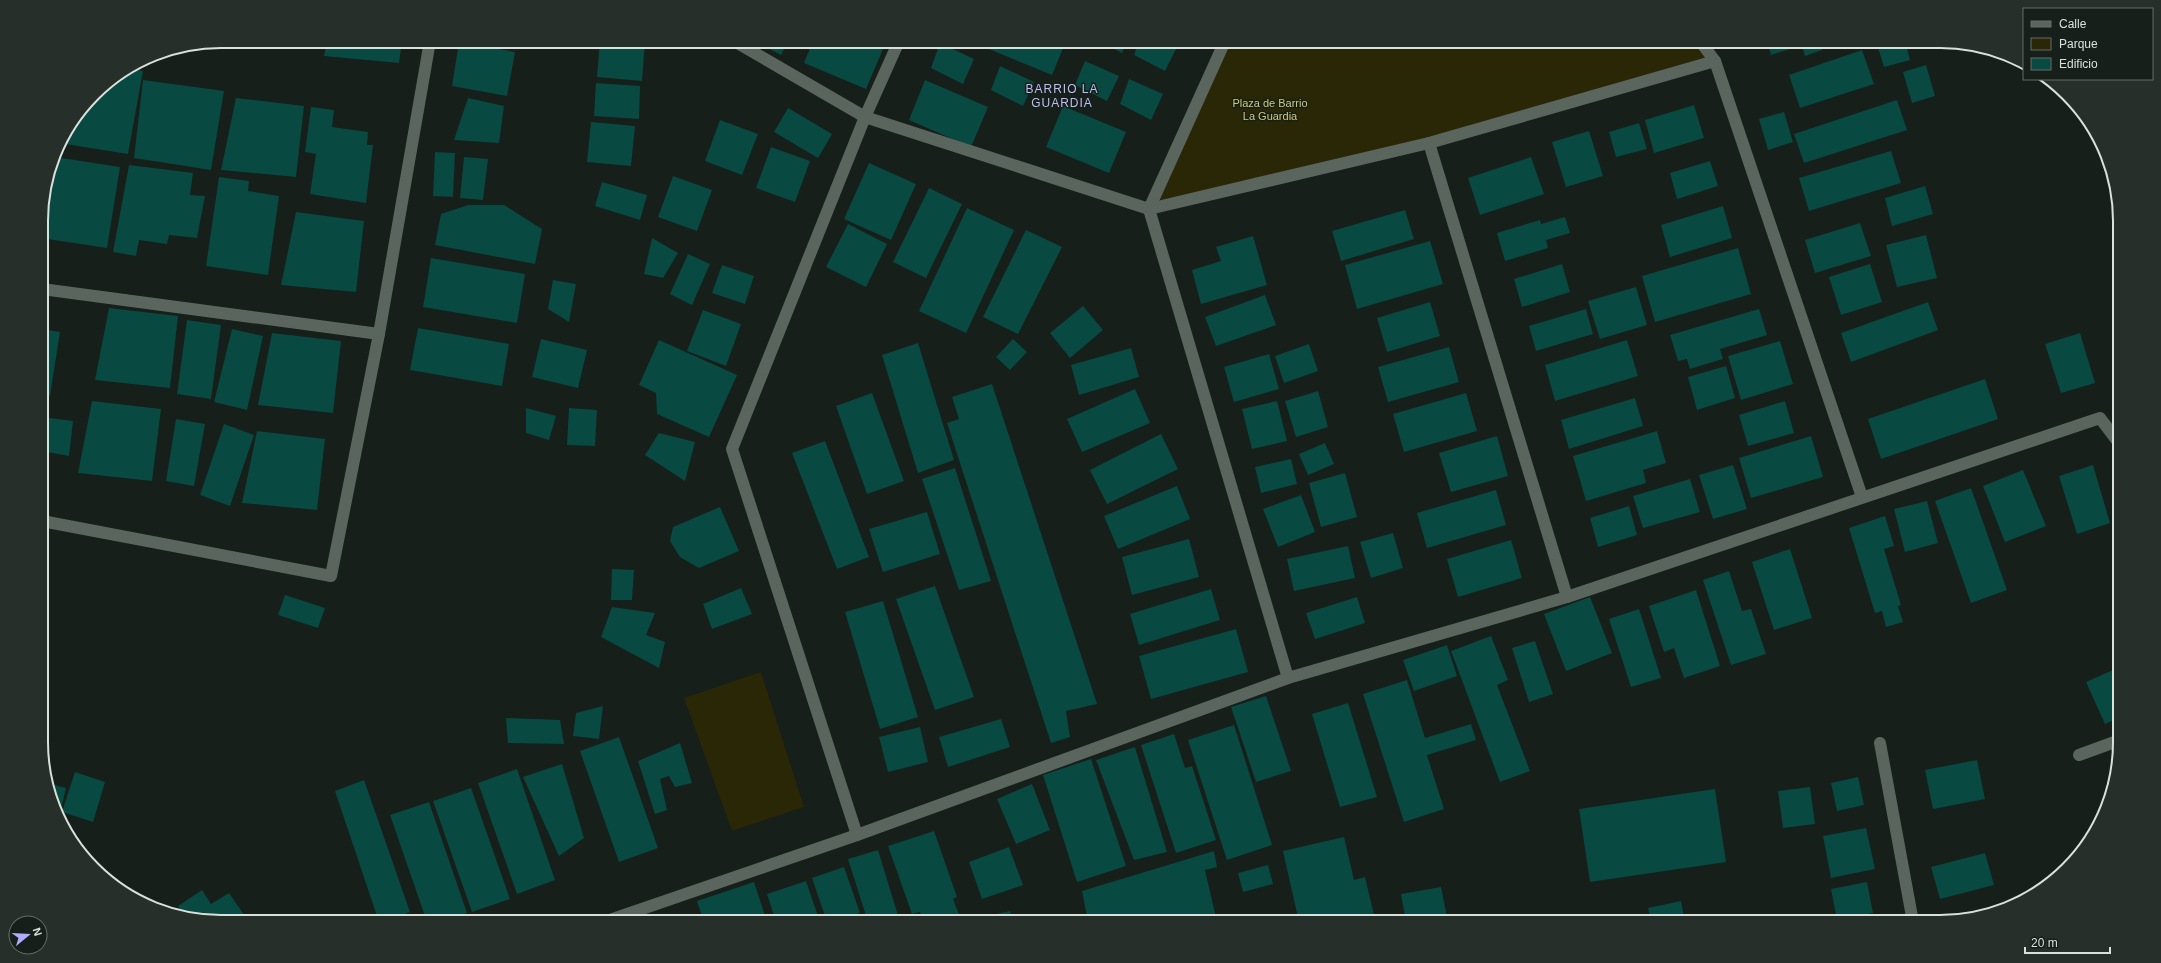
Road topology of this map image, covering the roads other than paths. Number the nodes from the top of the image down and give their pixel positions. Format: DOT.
graph roads {
  1 [pos="429,48"];
  2 [pos="746,48"];
  3 [pos="896,48"];
  4 [pos="1222,48"];
  5 [pos="1705,48"];
  6 [pos="1714,61"];
  7 [pos="866,117"];
  8 [pos="1429,143"];
  9 [pos="1148,209"];
  10 [pos="48,290"];
  11 [pos="379,334"];
  12 [pos="2113,435"];
  13 [pos="1862,497"];
  14 [pos="48,522"];
  15 [pos="1566,597"];
  16 [pos="1288,678"];
  17 [pos="1880,743"];
  18 [pos="2113,743"];
  19 [pos="2079,755"];
  20 [pos="857,835"];
  21 [pos="624,915"];
  22 [pos="1912,915"];
  1 -- 11 [label="street"];
  2 -- 7 [label="street"];
  3 -- 7 [label="street"];
  4 -- 9 [label="street"];
  5 -- 6 [label="street"];
  6 -- 8 [label="street"];
  6 -- 13 [label="street"];
  7 -- 9 [label="street"];
  7 -- 20 [label="street"];
  8 -- 9 [label="street"];
  8 -- 15 [label="street"];
  9 -- 16 [label="street"];
  10 -- 11 [label="street"];
  11 -- 14 [label="street"];
  12 -- 13 [label="street"];
  13 -- 15 [label="street"];
  15 -- 16 [label="street"];
  16 -- 20 [label="street"];
  17 -- 22 [label="street"];
  18 -- 19 [label="street"];
  20 -- 21 [label="street"];
}
